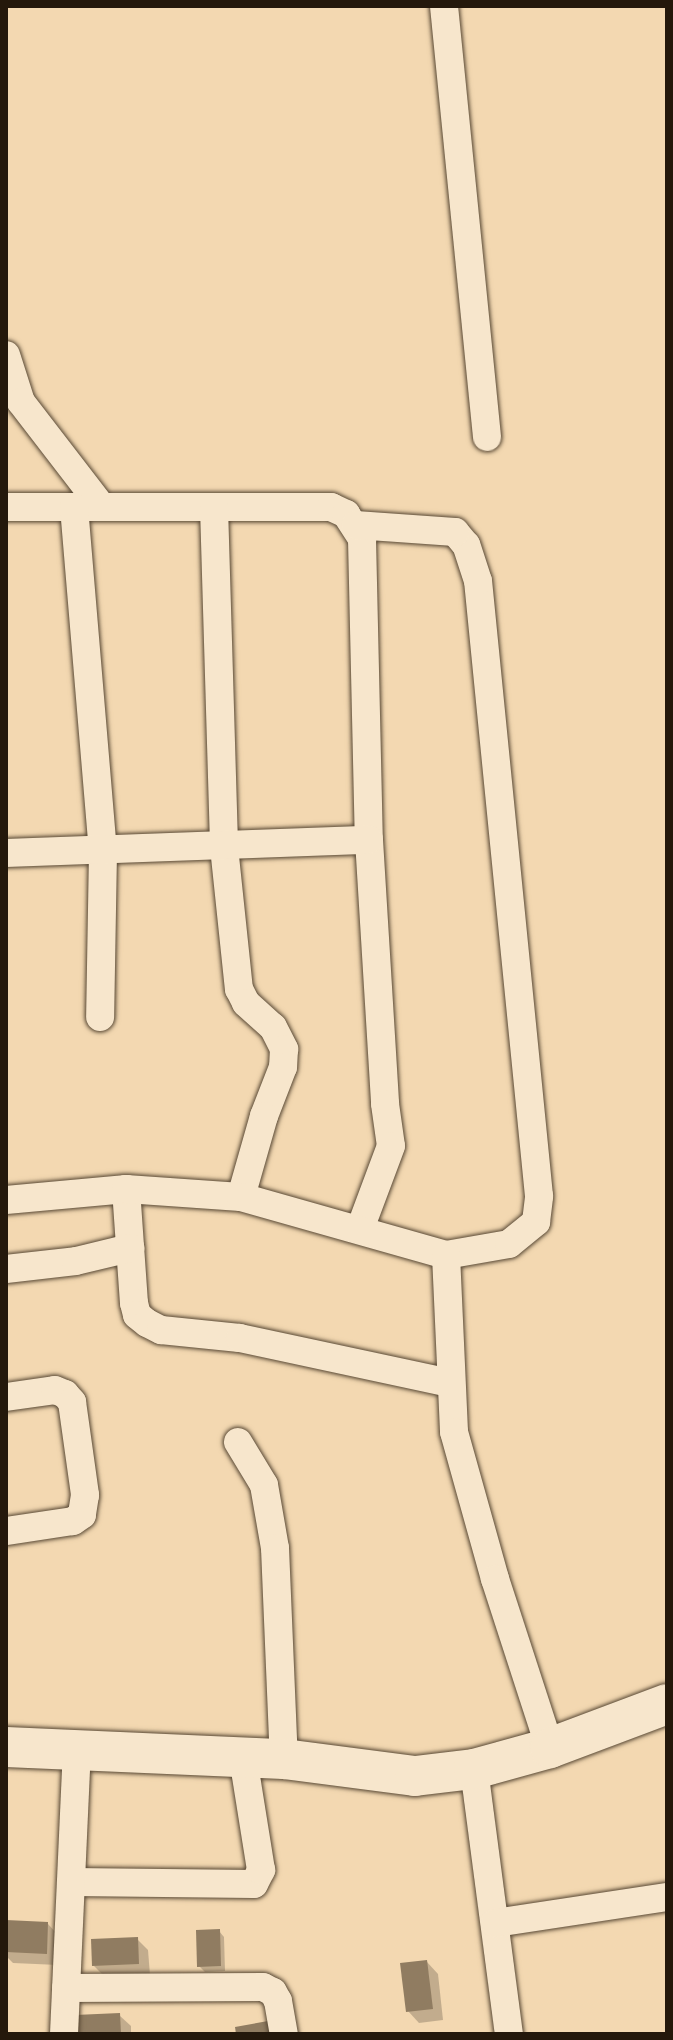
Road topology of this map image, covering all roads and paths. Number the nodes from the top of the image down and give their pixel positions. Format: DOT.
graph roads {
  1 [pos="444,6"];
  2 [pos="6,355"];
  3 [pos="14,402"];
  4 [pos="487,437"];
  5 [pos="88,506"];
  6 [pos="6,507"];
  7 [pos="214,507"];
  8 [pos="355,525"];
  9 [pos="369,840"];
  10 [pos="224,847"];
  11 [pos="103,852"];
  12 [pos="6,853"];
  13 [pos="100,1017"];
  14 [pos="126,1189"];
  15 [pos="241,1197"];
  16 [pos="6,1200"];
  17 [pos="360,1229"];
  18 [pos="130,1248"];
  19 [pos="446,1255"];
  20 [pos="6,1269"];
  21 [pos="450,1383"];
  22 [pos="6,1397"];
  23 [pos="238,1442"];
  24 [pos="6,1531"];
  25 [pos="667,1704"];
  26 [pos="6,1747"];
  27 [pos="550,1748"];
  28 [pos="77,1751"];
  29 [pos="243,1758"];
  30 [pos="284,1759"];
  31 [pos="474,1769"];
  32 [pos="72,1882"];
  33 [pos="667,1897"];
  34 [pos="495,1923"];
  35 [pos="66,1988"];
  36 [pos="64,2034"];
  37 [pos="284,2034"];
  38 [pos="509,2034"];
  1 -- 4 [label="street"];
  2 -- 3 [label="street"];
  3 -- 5 [label="street"];
  5 -- 6 [label="street"];
  5 -- 7 [label="street"];
  5 -- 11 [label="street"];
  7 -- 8 [label="street"];
  7 -- 10 [label="street"];
  8 -- 9 [label="street"];
  8 -- 19 [label="street"];
  9 -- 10 [label="street"];
  9 -- 17 [label="street"];
  10 -- 11 [label="street"];
  10 -- 15 [label="street"];
  11 -- 12 [label="street"];
  11 -- 13 [label="street"];
  14 -- 15 [label="street"];
  14 -- 16 [label="street"];
  14 -- 18 [label="street"];
  15 -- 17 [label="street"];
  17 -- 19 [label="street"];
  18 -- 20 [label="street"];
  18 -- 21 [label="street"];
  19 -- 21 [label="street"];
  21 -- 27 [label="street"];
  22 -- 24 [label="street"];
  23 -- 30 [label="street"];
  25 -- 27 [label="street"];
  26 -- 28 [label="street"];
  27 -- 31 [label="street"];
  28 -- 29 [label="street"];
  28 -- 32 [label="street"];
  29 -- 30 [label="street"];
  29 -- 32 [label="street"];
  30 -- 31 [label="street"];
  31 -- 34 [label="street"];
  32 -- 35 [label="street"];
  33 -- 34 [label="street"];
  34 -- 38 [label="street"];
  35 -- 36 [label="street"];
  35 -- 37 [label="street"];
}
